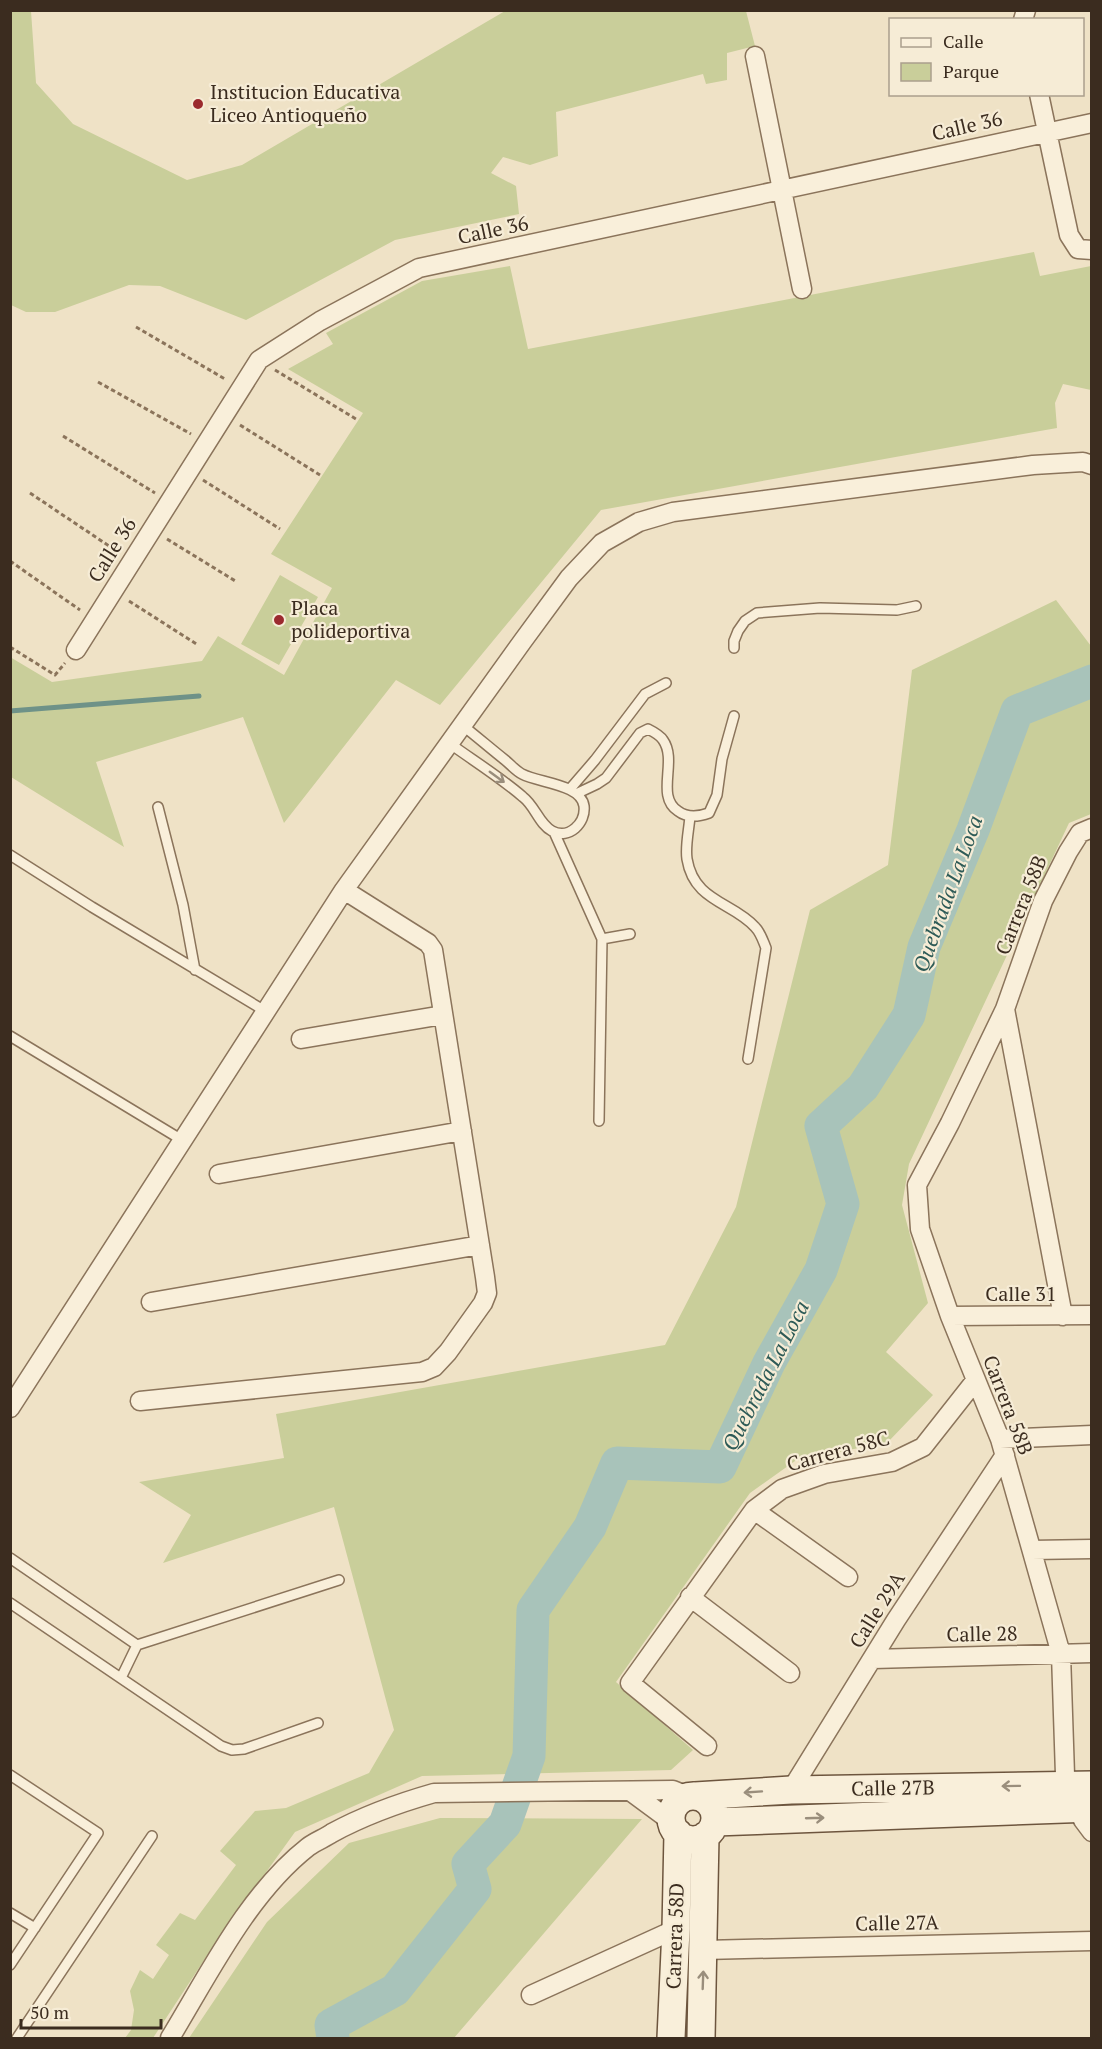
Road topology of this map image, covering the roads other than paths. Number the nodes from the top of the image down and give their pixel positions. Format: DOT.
graph roads {
  1 [pos="755,56"];
  2 [pos="1039,96"];
  3 [pos="1092,123"];
  4 [pos="1047,131"];
  5 [pos="782,191"];
  6 [pos="1092,250"];
  7 [pos="802,289"];
  8 [pos="1092,465"];
  9 [pos="916,606"];
  10 [pos="734,648"];
  11 [pos="76,650"];
  12 [pos="666,682"];
  13 [pos="735,716"];
  14 [pos="462,725"];
  15 [pos="449,743"];
  16 [pos="574,791"];
  17 [pos="158,807"];
  18 [pos="690,816"];
  19 [pos="1092,828"];
  20 [pos="554,832"];
  21 [pos="10,855"];
  22 [pos="344,891"];
  23 [pos="630,934"];
  24 [pos="602,939"];
  25 [pos="195,970"];
  26 [pos="1005,1009"];
  27 [pos="265,1011"];
  28 [pos="443,1015"];
  29 [pos="10,1036"];
  30 [pos="302,1039"];
  31 [pos="748,1059"];
  32 [pos="599,1121"];
  33 [pos="462,1131"];
  34 [pos="182,1140"];
  35 [pos="219,1174"];
  36 [pos="480,1245"];
  37 [pos="151,1302"];
  38 [pos="1092,1315"];
  39 [pos="950,1316"];
  40 [pos="1063,1316"];
  41 [pos="975,1381"];
  42 [pos="140,1401"];
  43 [pos="10,1408"];
  44 [pos="1092,1436"];
  45 [pos="1002,1447"];
  46 [pos="754,1510"];
  47 [pos="1092,1549"];
  48 [pos="1032,1550"];
  49 [pos="10,1558"];
  50 [pos="848,1577"];
  51 [pos="339,1580"];
  52 [pos="690,1597"];
  53 [pos="10,1603"];
  54 [pos="137,1645"];
  55 [pos="1092,1653"];
  56 [pos="1061,1654"];
  57 [pos="873,1659"];
  58 [pos="790,1673"];
  59 [pos="121,1678"];
  60 [pos="318,1723"];
  61 [pos="707,1746"];
  62 [pos="10,1775"];
  63 [pos="791,1790"];
  64 [pos="630,1791"];
  65 [pos="692,1796"];
  66 [pos="1083,1797"];
  67 [pos="675,1828"];
  68 [pos="710,1829"];
  69 [pos="1092,1832"];
  70 [pos="152,1836"];
  71 [pos="10,1913"];
  72 [pos="34,1929"];
  73 [pos="676,1929"];
  74 [pos="1092,1941"];
  75 [pos="704,1950"];
  76 [pos="10,1965"];
  77 [pos="531,1995"];
  78 [pos="17,2038"];
  79 [pos="170,2038"];
  80 [pos="670,2038"];
  81 [pos="701,2038"];
  1 -- 5 [label="street"];
  2 -- 4 [label="street"];
  3 -- 4 [label="street, Calle 36"];
  4 -- 5 [label="street, Calle 36"];
  4 -- 6 [label="street"];
  5 -- 7 [label="street"];
  5 -- 11 [label="street, Calle 36"];
  8 -- 14 [label="street"];
  9 -- 10 [label="lane"];
  12 -- 16 [label="lane"];
  13 -- 18 [label="lane"];
  14 -- 15 [label="street"];
  14 -- 16 [label="lane"];
  15 -- 20 [label="lane, one-way"];
  15 -- 22 [label="street"];
  16 -- 18 [label="lane"];
  16 -- 20 [label="lane"];
  17 -- 25 [label="lane"];
  18 -- 31 [label="lane"];
  19 -- 26 [label="street, Carrera 58B"];
  20 -- 24 [label="lane"];
  21 -- 25 [label="lane"];
  22 -- 27 [label="street"];
  22 -- 28 [label="street"];
  23 -- 24 [label="lane"];
  24 -- 32 [label="lane"];
  25 -- 27 [label="lane"];
  26 -- 39 [label="street, Carrera 58B"];
  26 -- 40 [label="street, Carrera 58B"];
  27 -- 34 [label="street"];
  28 -- 30 [label="street"];
  28 -- 33 [label="street"];
  29 -- 34 [label="lane"];
  33 -- 35 [label="street"];
  33 -- 36 [label="street"];
  34 -- 43 [label="street"];
  36 -- 37 [label="street"];
  36 -- 42 [label="street"];
  38 -- 40 [label="street, Calle 31"];
  39 -- 40 [label="street, Calle 31"];
  39 -- 41 [label="street, Carrera 58B"];
  41 -- 45 [label="street, Carrera 58B"];
  41 -- 46 [label="street, Carrera 58C"];
  44 -- 45 [label="street"];
  45 -- 48 [label="street, Carrera 58B"];
  45 -- 57 [label="street, Calle 29A"];
  46 -- 50 [label="street"];
  46 -- 52 [label="street, Carrera 58C"];
  47 -- 48 [label="street"];
  48 -- 56 [label="street, Carrera 58B"];
  49 -- 54 [label="lane"];
  51 -- 54 [label="lane"];
  52 -- 58 [label="street"];
  52 -- 61 [label="street, Carrera 58C"];
  53 -- 59 [label="lane"];
  54 -- 59 [label="lane"];
  55 -- 56 [label="street, Calle 28"];
  56 -- 57 [label="street, Calle 28"];
  56 -- 66 [label="street, Carrera 58B"];
  57 -- 63 [label="street, Calle 29A"];
  59 -- 60 [label="lane"];
  62 -- 72 [label="lane"];
  63 -- 65 [label="main road, Calle 27B, one-way"];
  66 -- 63 [label="main road, Calle 27B, one-way"];
  64 -- 65 [label="street, Calle 27B"];
  64 -- 67 [label="street"];
  64 -- 79 [label="street, Calle 27B"];
  65 -- 67 [label="main road"];
  65 -- 68 [label="main road"];
  68 -- 66 [label="main road, Calle 27B, one-way"];
  66 -- 69 [label="street, Carrera 58B"];
  67 -- 68 [label="main road"];
  67 -- 73 [label="main road, Carrera 58D"];
  68 -- 75 [label="main road, Carrera 58D"];
  70 -- 78 [label="lane"];
  71 -- 72 [label="lane"];
  72 -- 76 [label="lane"];
  73 -- 77 [label="street"];
  73 -- 80 [label="main road, Carrera 58D"];
  74 -- 75 [label="street, Calle 27A"];
  81 -- 75 [label="main road, Carrera 58D, one-way"];
}
